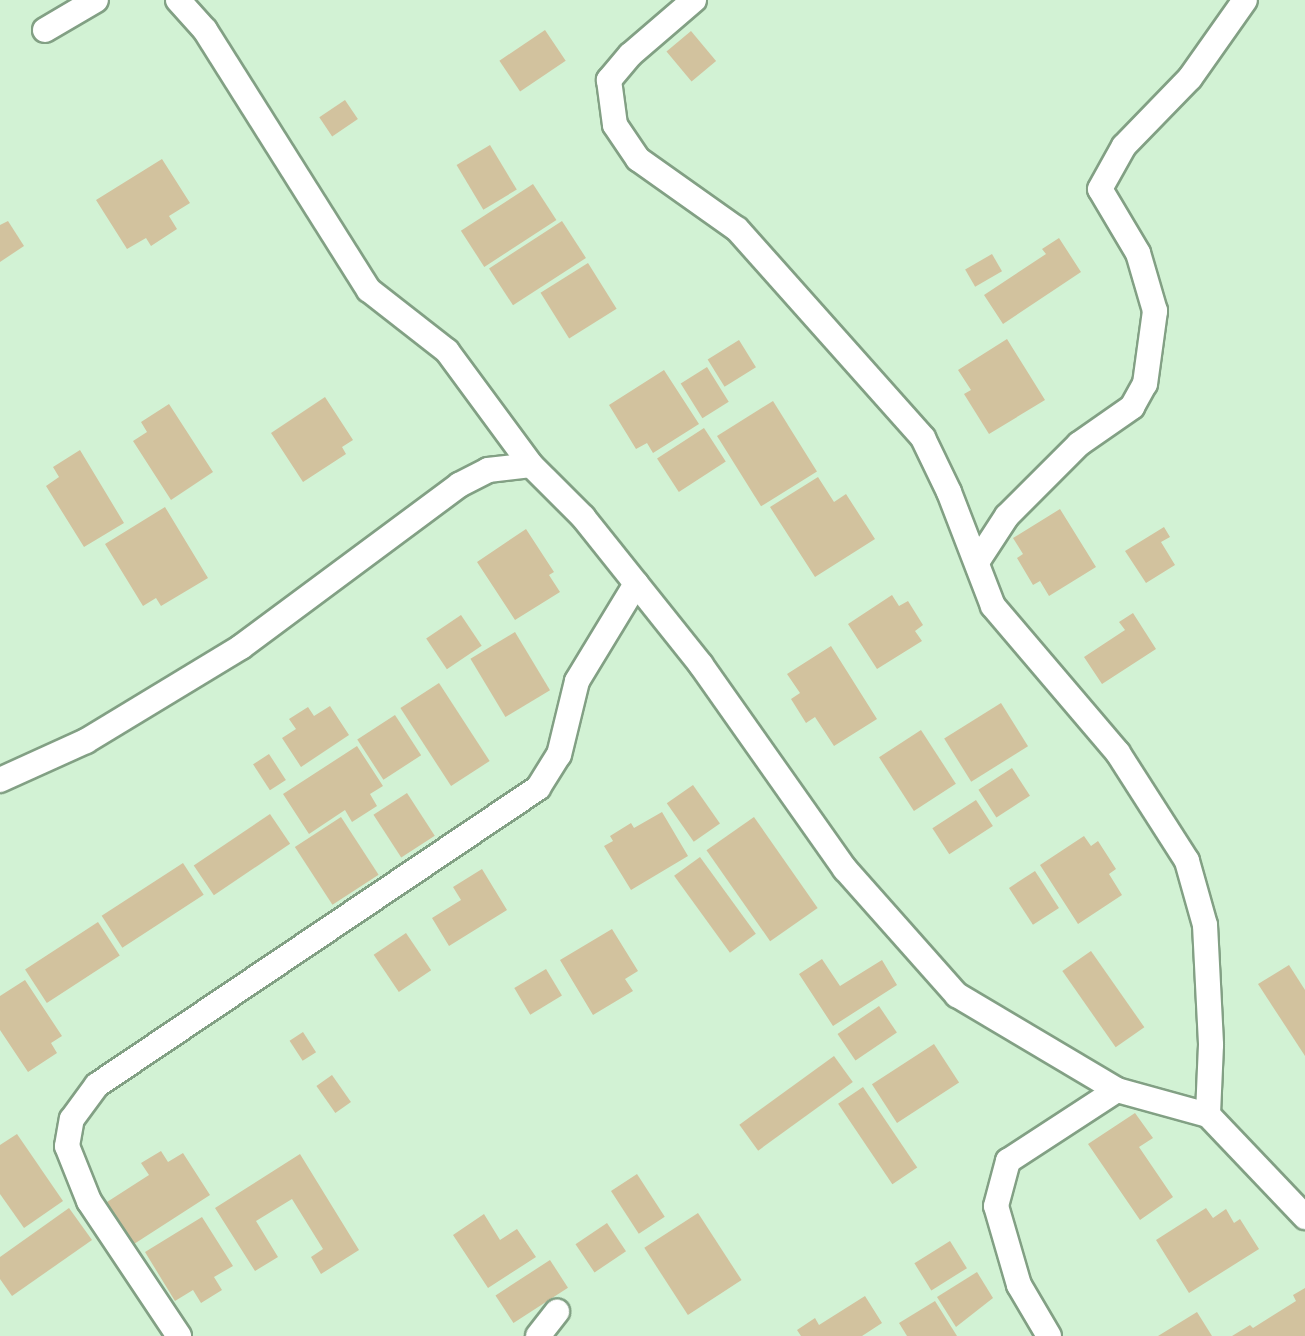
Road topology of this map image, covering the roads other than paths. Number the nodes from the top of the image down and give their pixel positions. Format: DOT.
graph roads {
  1 [pos="96,0"];
  2 [pos="178,0"];
  3 [pos="694,0"];
  4 [pos="1245,0"];
  5 [pos="45,30"];
  6 [pos="531,465"];
  7 [pos="977,562"];
  8 [pos="636,584"];
  9 [pos="1,778"];
  10 [pos="1117,1090"];
  11 [pos="1208,1115"];
  12 [pos="1305,1217"];
  13 [pos="557,1312"];
  14 [pos="179,1336"];
  15 [pos="538,1336"];
  16 [pos="1049,1336"];
  1 -- 5 [label="street"];
  2 -- 6 [label="street"];
  3 -- 7 [label="street"];
  4 -- 7 [label="street"];
  6 -- 8 [label="street"];
  6 -- 9 [label="street"];
  7 -- 11 [label="street"];
  8 -- 10 [label="street"];
  8 -- 14 [label="street"];
  10 -- 11 [label="street"];
  10 -- 16 [label="street"];
  11 -- 12 [label="street"];
  13 -- 15 [label="street"];
}
